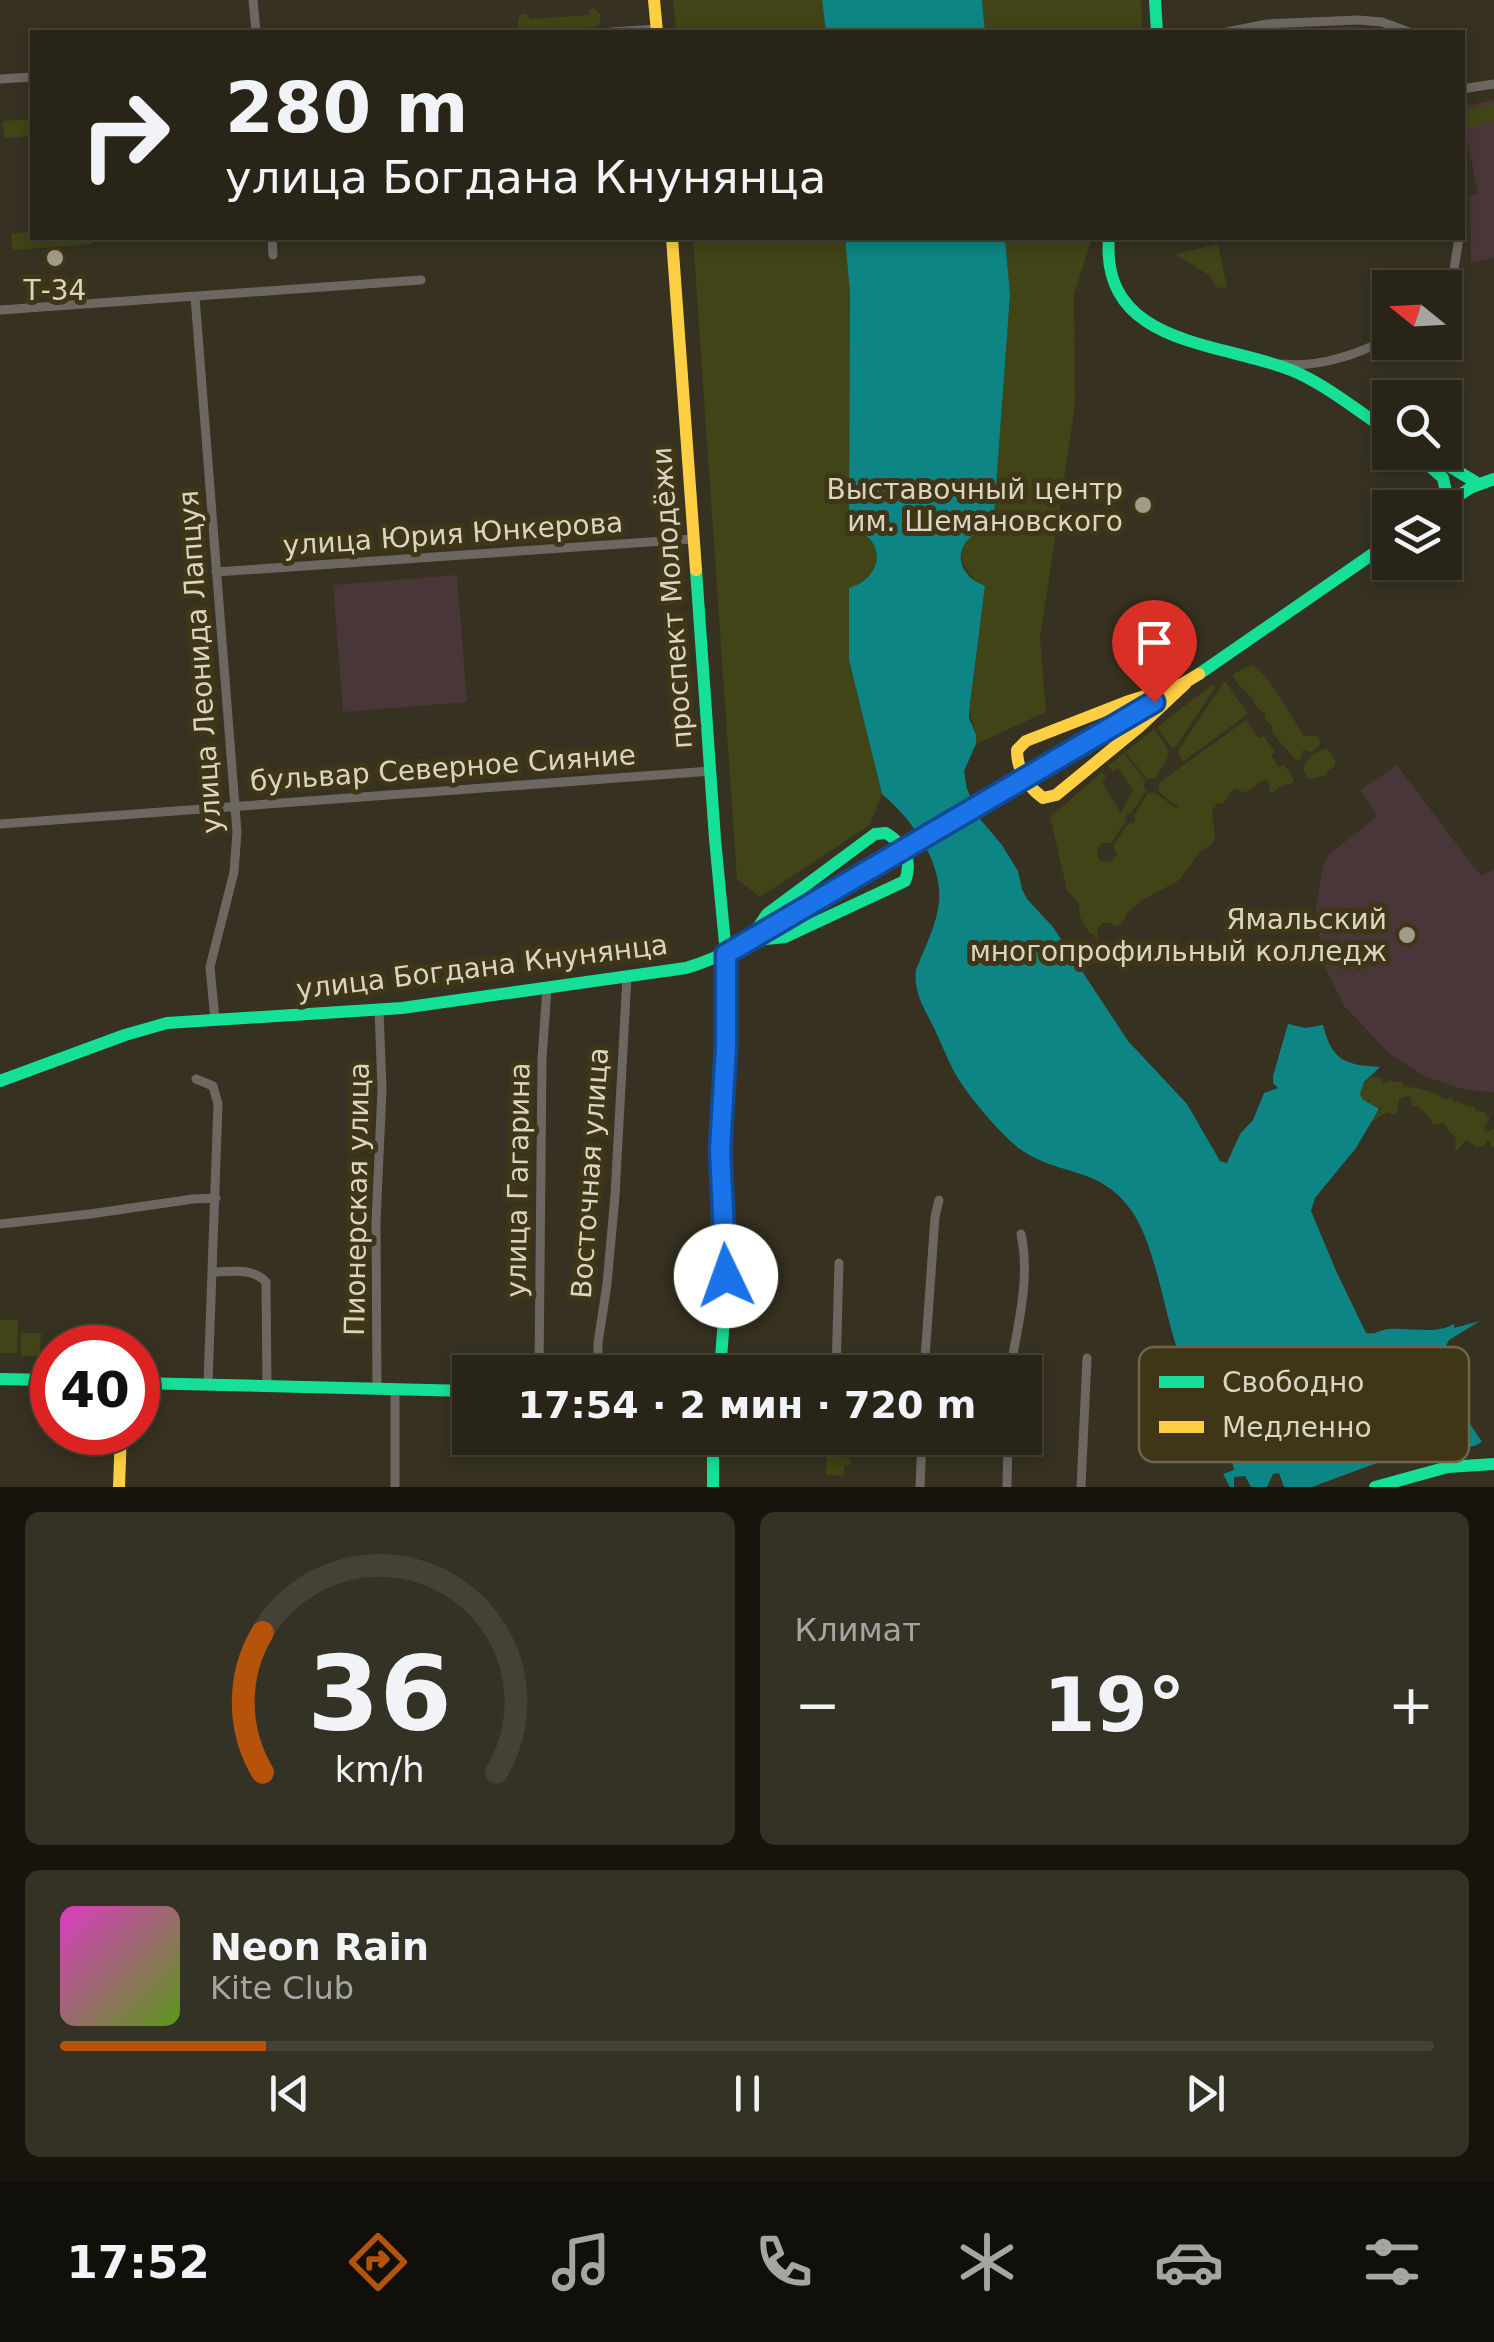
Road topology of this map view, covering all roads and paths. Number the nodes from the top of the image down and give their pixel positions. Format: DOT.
graph roads {
  1 [pos="253,0"];
  2 [pos="654,0"];
  3 [pos="1155,0"];
  4 [pos="256,30"];
  5 [pos="657,30"];
  6 [pos="1157,30"];
  7 [pos="1237,30"];
  8 [pos="1405,30"];
  9 [pos="30,76"];
  10 [pos="0,79"];
  11 [pos="1494,84"];
  12 [pos="1465,89"];
  13 [pos="272,240"];
  14 [pos="672,240"];
  15 [pos="1109,240"];
  16 [pos="1459,240"];
  17 [pos="273,255"];
  18 [pos="1453,270"];
  19 [pos="421,280"];
  20 [pos="195,297"];
  21 [pos="0,310"];
  22 [pos="1372,346"];
  23 [pos="1264,362"];
  24 [pos="1372,421"];
  25 [pos="1456,470"];
  26 [pos="1494,479"];
  27 [pos="1477,483"];
  28 [pos="1462,493"];
  29 [pos="693,539"];
  30 [pos="1372,554"];
  31 [pos="216,572"];
  32 [pos="1186,682"];
  33 [pos="710,772"];
  34 [pos="235,806"];
  35 [pos="0,824"];
  36 [pos="750,942"];
  37 [pos="726,954"];
  38 [pos="626,976"];
  39 [pos="546,988"];
  40 [pos="379,1010"];
  41 [pos="215,1020"];
  42 [pos="196,1079"];
  43 [pos="0,1081"];
  44 [pos="216,1198"];
  45 [pos="939,1200"];
  46 [pos="0,1224"];
  47 [pos="1021,1234"];
  48 [pos="840,1263"];
  49 [pos="213,1272"];
  50 [pos="538,1355"];
  51 [pos="598,1355"];
  52 [pos="721,1355"];
  53 [pos="837,1355"];
  54 [pos="925,1355"];
  55 [pos="1013,1355"];
  56 [pos="1087,1358"];
  57 [pos="0,1379"];
  58 [pos="30,1380"];
  59 [pos="160,1383"];
  60 [pos="208,1384"];
  61 [pos="267,1385"];
  62 [pos="378,1389"];
  63 [pos="396,1390"];
  64 [pos="452,1391"];
  65 [pos="121,1455"];
  66 [pos="713,1455"];
  67 [pos="921,1455"];
  68 [pos="1008,1455"];
  69 [pos="1494,1464"];
  70 [pos="120,1487"];
  71 [pos="395,1487"];
  72 [pos="713,1487"];
  73 [pos="920,1487"];
  74 [pos="1007,1487"];
  75 [pos="1081,1487"];
  76 [pos="1376,1487"];
  1 -- 4 [label="street"];
  2 -- 5 [label="street"];
  3 -- 6 [label="street"];
  7 -- 8 [label="street"];
  9 -- 10 [label="street"];
  11 -- 12 [label="street"];
  13 -- 17 [label="street"];
  14 -- 29 [label="street, проспект Молодёжи"];
  15 -- 23 [label="street"];
  16 -- 18 [label="street"];
  19 -- 20 [label="street"];
  20 -- 21 [label="street"];
  20 -- 31 [label="street, улица Леонида Лапцуя"];
  22 -- 23 [label="street"];
  23 -- 24 [label="street"];
  25 -- 27 [label="street"];
  26 -- 27 [label="street"];
  27 -- 28 [label="street"];
  29 -- 31 [label="street, улица Юрия Юнкерова"];
  29 -- 33 [label="street, проспект Молодёжи"];
  30 -- 32 [label="street"];
  31 -- 34 [label="street, улица Леонида Лапцуя"];
  32 -- 32 [label="street"];
  32 -- 36 [label="street, улица Богдана Кнунянца"];
  33 -- 34 [label="street, бульвар Северное Сияние"];
  33 -- 37 [label="street, проспект Молодёжи"];
  34 -- 35 [label="street, бульвар Северное Сияние"];
  34 -- 41 [label="street, улица Леонида Лапцуя"];
  36 -- 36 [label="street"];
  36 -- 37 [label="street, улица Богдана Кнунянца"];
  37 -- 38 [label="street, улица Богдана Кнунянца"];
  37 -- 52 [label="street, проспект Молодёжи"];
  38 -- 39 [label="street, улица Богдана Кнунянца"];
  38 -- 51 [label="street, Восточная улица"];
  39 -- 40 [label="street, улица Богдана Кнунянца"];
  39 -- 50 [label="street, улица Гагарина"];
  40 -- 41 [label="street, улица Богдана Кнунянца"];
  40 -- 62 [label="street, Пионерская улица"];
  41 -- 43 [label="street, улица Богдана Кнунянца"];
  42 -- 44 [label="street"];
  44 -- 46 [label="street"];
  44 -- 49 [label="street"];
  45 -- 54 [label="street"];
  47 -- 55 [label="street"];
  48 -- 53 [label="street"];
  49 -- 60 [label="street"];
  49 -- 61 [label="street"];
  56 -- 75 [label="street"];
  57 -- 58 [label="street"];
  59 -- 60 [label="street"];
  60 -- 61 [label="street"];
  61 -- 62 [label="street"];
  62 -- 63 [label="street"];
  63 -- 64 [label="street"];
  63 -- 71 [label="street"];
  65 -- 70 [label="street"];
  66 -- 72 [label="street"];
  67 -- 73 [label="street"];
  68 -- 74 [label="street"];
  69 -- 76 [label="street"];
}
